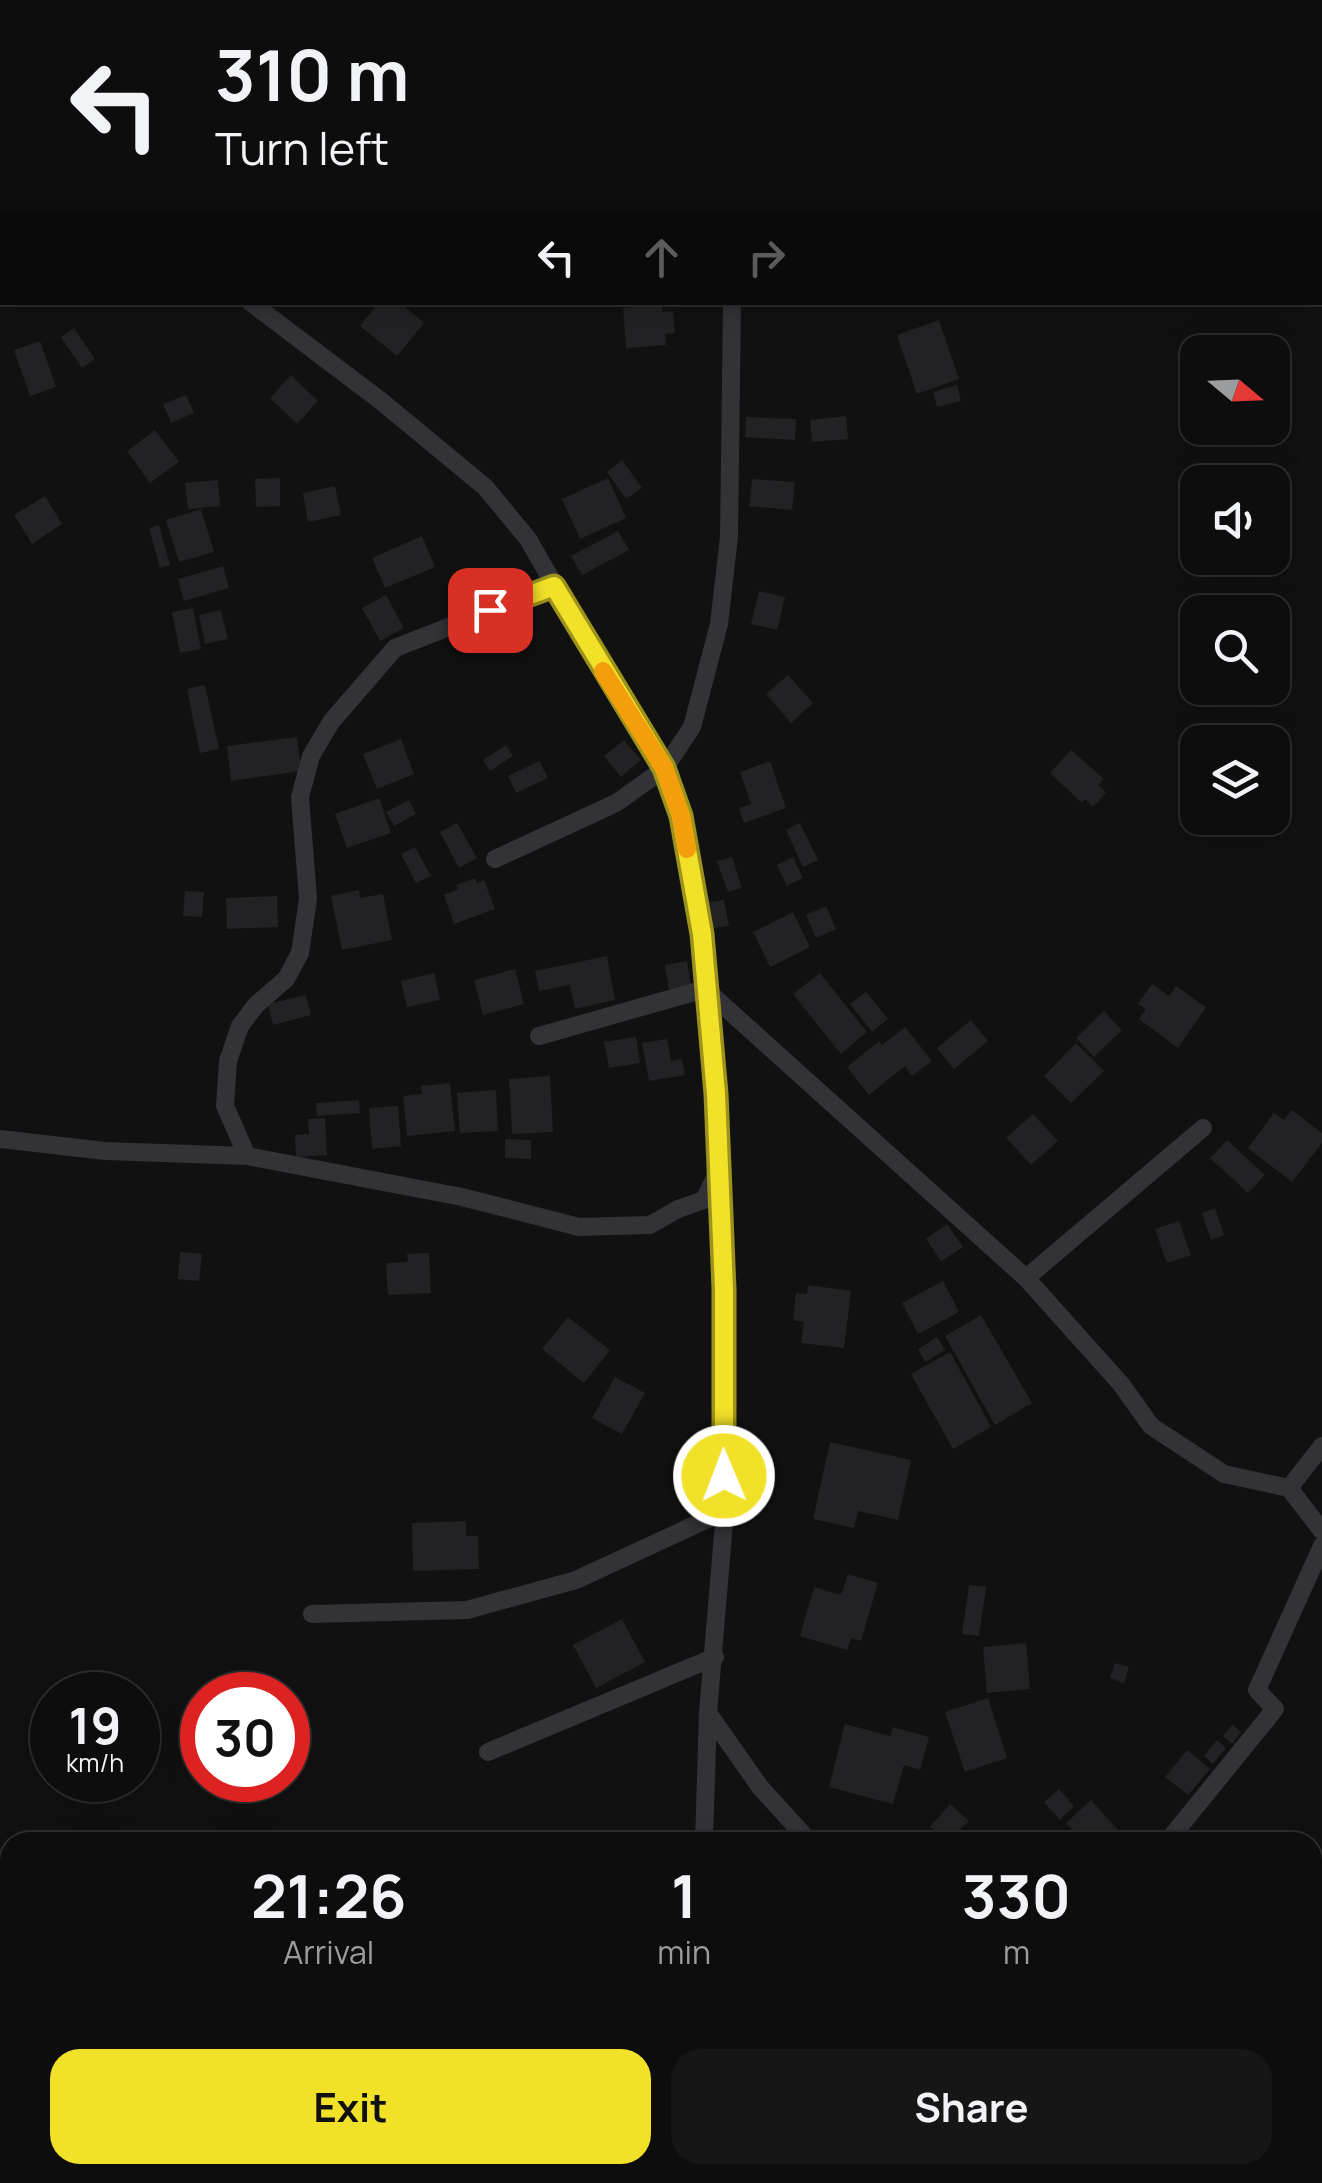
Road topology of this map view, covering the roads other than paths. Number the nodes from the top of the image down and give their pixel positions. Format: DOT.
graph roads {
  1 [pos="254,305"];
  2 [pos="732,305"];
  3 [pos="554,586"];
  4 [pos="664,768"];
  5 [pos="495,860"];
  6 [pos="705,989"];
  7 [pos="539,1036"];
  8 [pos="1203,1128"];
  9 [pos="0,1139"];
  10 [pos="247,1156"];
  11 [pos="718,1172"];
  12 [pos="1026,1278"];
  13 [pos="1322,1446"];
  14 [pos="1289,1488"];
  15 [pos="725,1510"];
  16 [pos="1322,1531"];
  17 [pos="1322,1546"];
  18 [pos="312,1614"];
  19 [pos="714,1656"];
  20 [pos="708,1713"];
  21 [pos="488,1752"];
  22 [pos="704,1832"];
  23 [pos="801,1832"];
  24 [pos="1175,1832"];
  1 -- 3 [label="street"];
  2 -- 4 [label="street"];
  3 -- 4 [label="street"];
  3 -- 10 [label="street"];
  4 -- 5 [label="street"];
  4 -- 6 [label="street"];
  6 -- 7 [label="street"];
  6 -- 11 [label="street"];
  6 -- 12 [label="street"];
  8 -- 12 [label="street"];
  9 -- 10 [label="street"];
  10 -- 11 [label="street"];
  11 -- 15 [label="street"];
  12 -- 14 [label="street"];
  13 -- 14 [label="street"];
  14 -- 16 [label="street"];
  15 -- 18 [label="street"];
  15 -- 19 [label="street"];
  17 -- 24 [label="street"];
  19 -- 20 [label="street"];
  19 -- 21 [label="street"];
  20 -- 22 [label="street"];
  20 -- 23 [label="street"];
}
